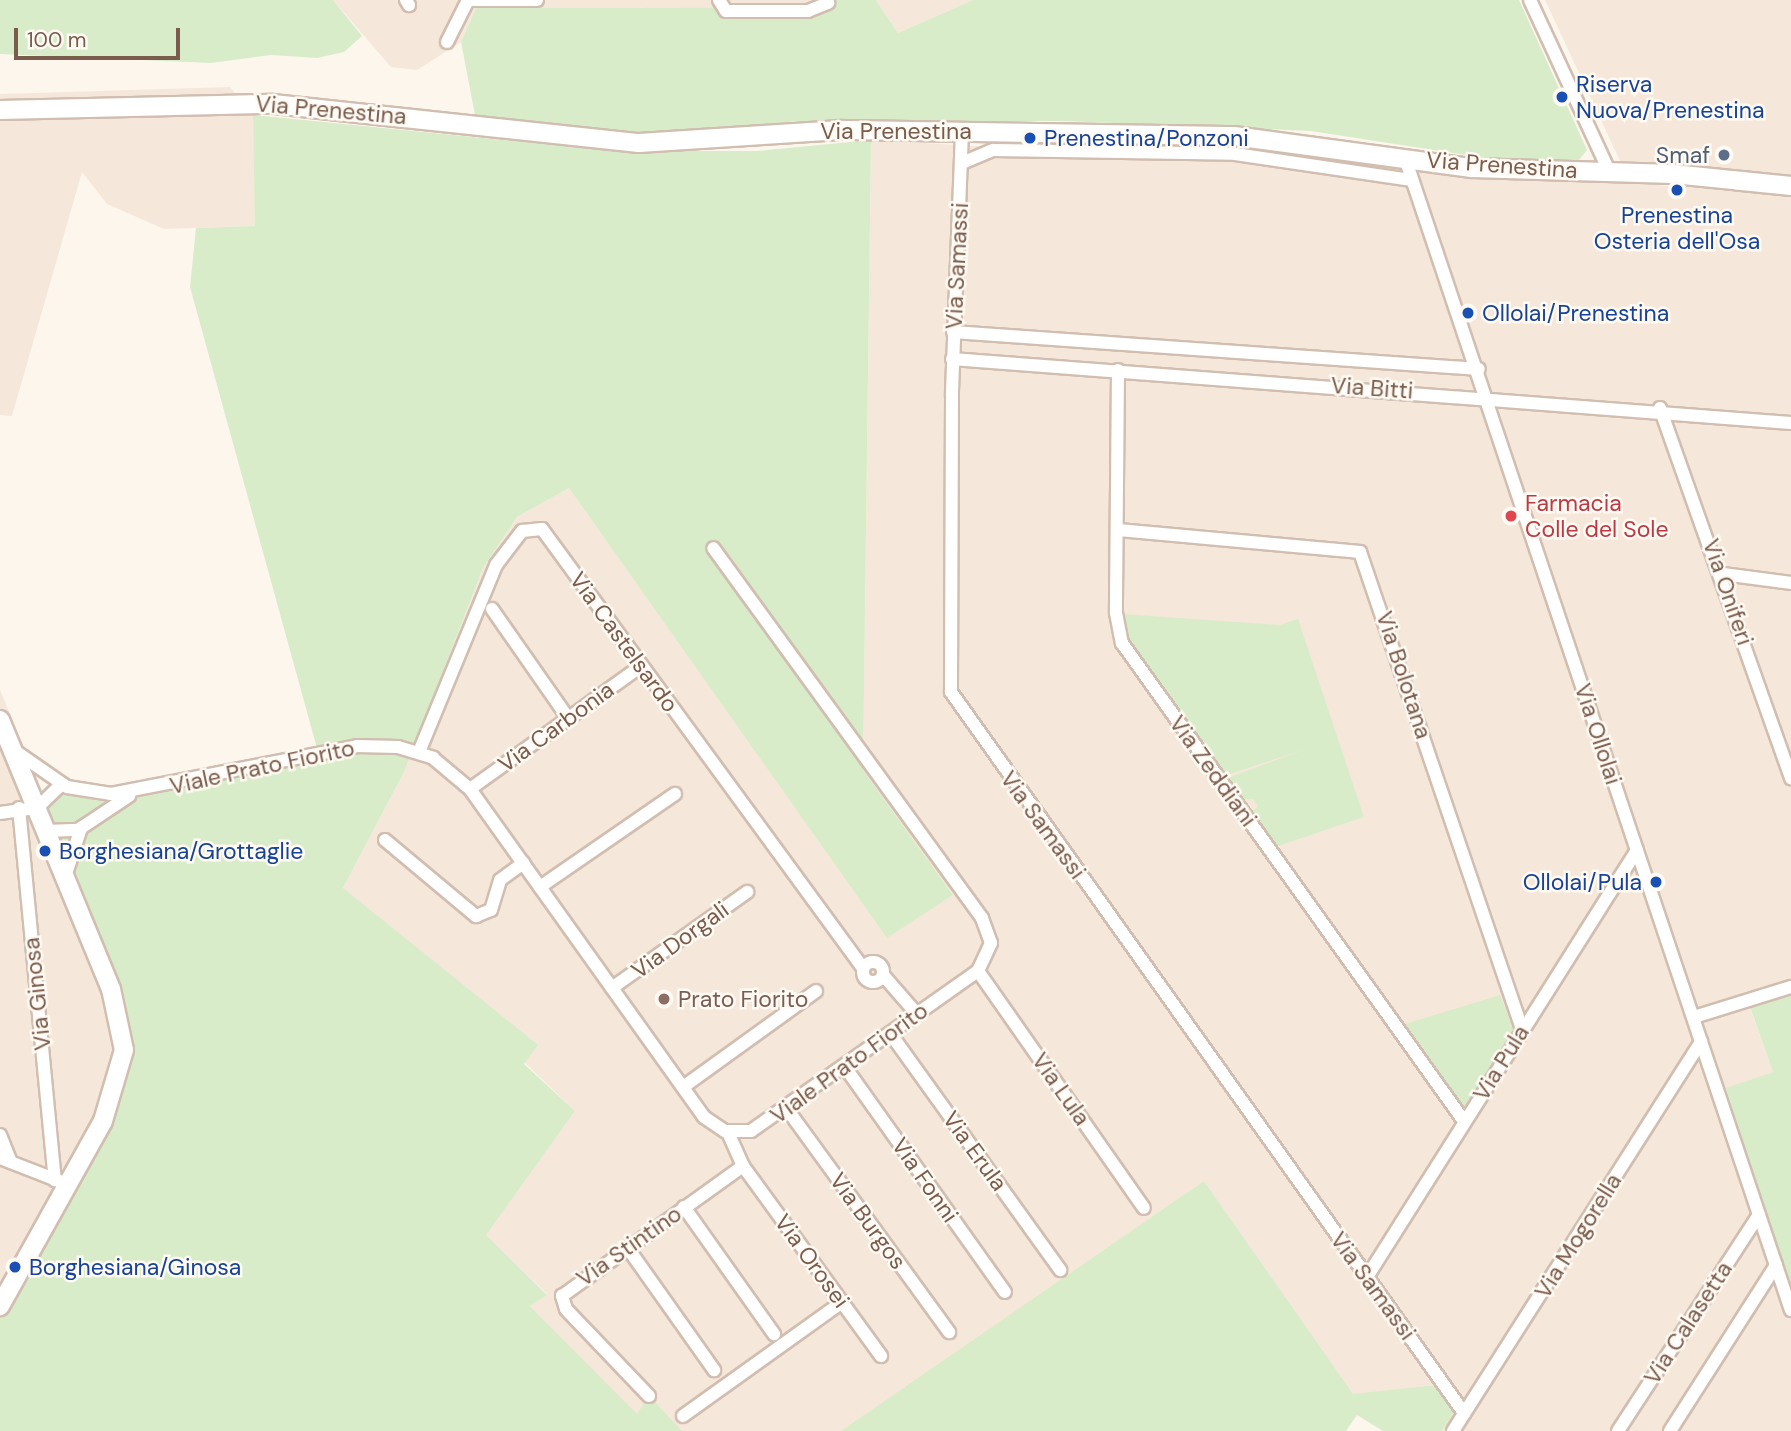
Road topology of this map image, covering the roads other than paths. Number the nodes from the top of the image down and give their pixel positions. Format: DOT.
graph roads {
  1 [pos="469,0"];
  2 [pos="537,0"];
  3 [pos="719,0"];
  4 [pos="1530,0"];
  5 [pos="828,3"];
  6 [pos="447,42"];
  7 [pos="0,110"];
  8 [pos="962,131"];
  9 [pos="1405,158"];
  10 [pos="962,163"];
  11 [pos="1609,171"];
  12 [pos="1412,180"];
  13 [pos="1791,186"];
  14 [pos="953,332"];
  15 [pos="952,359"];
  16 [pos="1479,369"];
  17 [pos="1118,370"];
  18 [pos="1488,396"];
  19 [pos="1660,408"];
  20 [pos="1791,423"];
  21 [pos="1119,530"];
  22 [pos="713,548"];
  23 [pos="1723,574"];
  24 [pos="1791,583"];
  25 [pos="492,609"];
  26 [pos="641,666"];
  27 [pos="569,718"];
  28 [pos="0,720"];
  29 [pos="11,747"];
  30 [pos="419,752"];
  31 [pos="1791,778"];
  32 [pos="62,784"];
  33 [pos="470,789"];
  34 [pos="136,793"];
  35 [pos="676,794"];
  36 [pos="28,808"];
  37 [pos="0,813"];
  38 [pos="79,830"];
  39 [pos="47,831"];
  40 [pos="385,840"];
  41 [pos="1637,850"];
  42 [pos="523,863"];
  43 [pos="65,877"];
  44 [pos="540,887"];
  45 [pos="747,892"];
  46 [pos="978,971"];
  47 [pos="1791,987"];
  48 [pos="612,988"];
  49 [pos="816,991"];
  50 [pos="917,1014"];
  51 [pos="1694,1017"];
  52 [pos="1522,1029"];
  53 [pos="890,1033"];
  54 [pos="1700,1041"];
  55 [pos="845,1067"];
  56 [pos="683,1087"];
  57 [pos="786,1109"];
  58 [pos="1464,1121"];
  59 [pos="728,1132"];
  60 [pos="0,1135"];
  61 [pos="6,1160"];
  62 [pos="743,1166"];
  63 [pos="62,1182"];
  64 [pos="684,1207"];
  65 [pos="1144,1208"];
  66 [pos="1759,1215"];
  67 [pos="627,1247"];
  68 [pos="1776,1265"];
  69 [pos="1060,1270"];
  70 [pos="1367,1277"];
  71 [pos="1005,1292"];
  72 [pos="842,1302"];
  73 [pos="0,1306"];
  74 [pos="1791,1310"];
  75 [pos="949,1332"];
  76 [pos="774,1334"];
  77 [pos="881,1356"];
  78 [pos="715,1370"];
  79 [pos="649,1396"];
  80 [pos="1464,1413"];
  81 [pos="683,1416"];
  82 [pos="1453,1431"];
  83 [pos="1618,1431"];
  84 [pos="1670,1431"];
  1 -- 2 [label="street"];
  1 -- 6 [label="street"];
  3 -- 5 [label="street"];
  4 -- 11 [label="street"];
  7 -- 8 [label="main road, Via Prenestina"];
  8 -- 9 [label="main road, Via Prenestina"];
  8 -- 10 [label="street, Via Samassi"];
  9 -- 11 [label="main road, Via Prenestina"];
  9 -- 12 [label="street, Via Ollolai"];
  10 -- 12 [label="street"];
  10 -- 14 [label="street, Via Samassi"];
  11 -- 13 [label="main road, Via Prenestina"];
  12 -- 16 [label="street, Via Ollolai"];
  14 -- 15 [label="street, Via Samassi"];
  14 -- 16 [label="street, Via Bitti"];
  15 -- 17 [label="street, Via Bitti"];
  15 -- 70 [label="street, Via Samassi"];
  16 -- 18 [label="street, Via Ollolai"];
  17 -- 18 [label="street, Via Bitti"];
  17 -- 21 [label="street, Via Zeddiani"];
  18 -- 19 [label="street, Via Bitti"];
  18 -- 41 [label="street, Via Ollolai"];
  19 -- 20 [label="street, Via Bitti"];
  19 -- 23 [label="street, Via Oniferi"];
  21 -- 52 [label="street, Via Bolotana"];
  21 -- 58 [label="street, Via Zeddiani"];
  22 -- 46 [label="street"];
  23 -- 24 [label="street"];
  23 -- 31 [label="street, Via Oniferi"];
  25 -- 27 [label="street"];
  26 -- 27 [label="street, Via Carbonia"];
  26 -- 30 [label="street, Via Castelsardo"];
  26 -- 50 [label="street, Via Castelsardo"];
  27 -- 33 [label="street, Via Carbonia"];
  28 -- 29 [label="main road"];
  29 -- 32 [label="street, Viale Prato Fiorito"];
  29 -- 36 [label="main road"];
  30 -- 33 [label="street, Viale Prato Fiorito"];
  30 -- 34 [label="street, Viale Prato Fiorito"];
  32 -- 34 [label="street, Viale Prato Fiorito"];
  32 -- 36 [label="street"];
  33 -- 42 [label="street, Viale Prato Fiorito"];
  34 -- 38 [label="street, Viale Prato Fiorito"];
  35 -- 44 [label="street"];
  36 -- 37 [label="street"];
  36 -- 39 [label="main road"];
  36 -- 63 [label="street, Via Ginosa"];
  38 -- 39 [label="street"];
  38 -- 43 [label="street"];
  39 -- 43 [label="main road"];
  40 -- 42 [label="street"];
  41 -- 51 [label="street, Via Ollolai"];
  41 -- 52 [label="street, Via Pula"];
  42 -- 44 [label="street, Viale Prato Fiorito"];
  43 -- 63 [label="main road"];
  44 -- 48 [label="street, Viale Prato Fiorito"];
  45 -- 48 [label="street, Via Dorgali"];
  46 -- 50 [label="street, Viale Prato Fiorito"];
  46 -- 65 [label="street, Via Lula"];
  47 -- 51 [label="street"];
  48 -- 56 [label="street, Viale Prato Fiorito"];
  49 -- 56 [label="street"];
  50 -- 53 [label="street, Viale Prato Fiorito"];
  51 -- 54 [label="street, Via Ollolai"];
  52 -- 58 [label="street, Via Pula"];
  53 -- 55 [label="street, Viale Prato Fiorito"];
  53 -- 69 [label="street, Via Erula"];
  54 -- 66 [label="street, Via Ollolai"];
  54 -- 80 [label="street, Via Mogorella"];
  55 -- 57 [label="street, Viale Prato Fiorito"];
  55 -- 71 [label="street, Via Fonni"];
  56 -- 59 [label="street, Viale Prato Fiorito"];
  57 -- 59 [label="street, Viale Prato Fiorito"];
  57 -- 75 [label="street, Via Burgos"];
  58 -- 70 [label="street, Via Pula"];
  59 -- 62 [label="street"];
  60 -- 61 [label="street"];
  61 -- 63 [label="street"];
  62 -- 64 [label="street, Via Stintino"];
  62 -- 72 [label="street, Via Orosei"];
  63 -- 73 [label="main road"];
  64 -- 67 [label="street, Via Stintino"];
  64 -- 76 [label="street"];
  66 -- 68 [label="street, Via Ollolai"];
  66 -- 83 [label="street, Via Calasetta"];
  67 -- 78 [label="street"];
  67 -- 79 [label="street, Via Stintino"];
  68 -- 74 [label="street, Via Ollolai"];
  68 -- 84 [label="street, Via Calasetta"];
  70 -- 80 [label="street, Via Samassi"];
  72 -- 77 [label="street, Via Orosei"];
  72 -- 81 [label="street"];
  80 -- 82 [label="street, Via Mogorella"];
}
